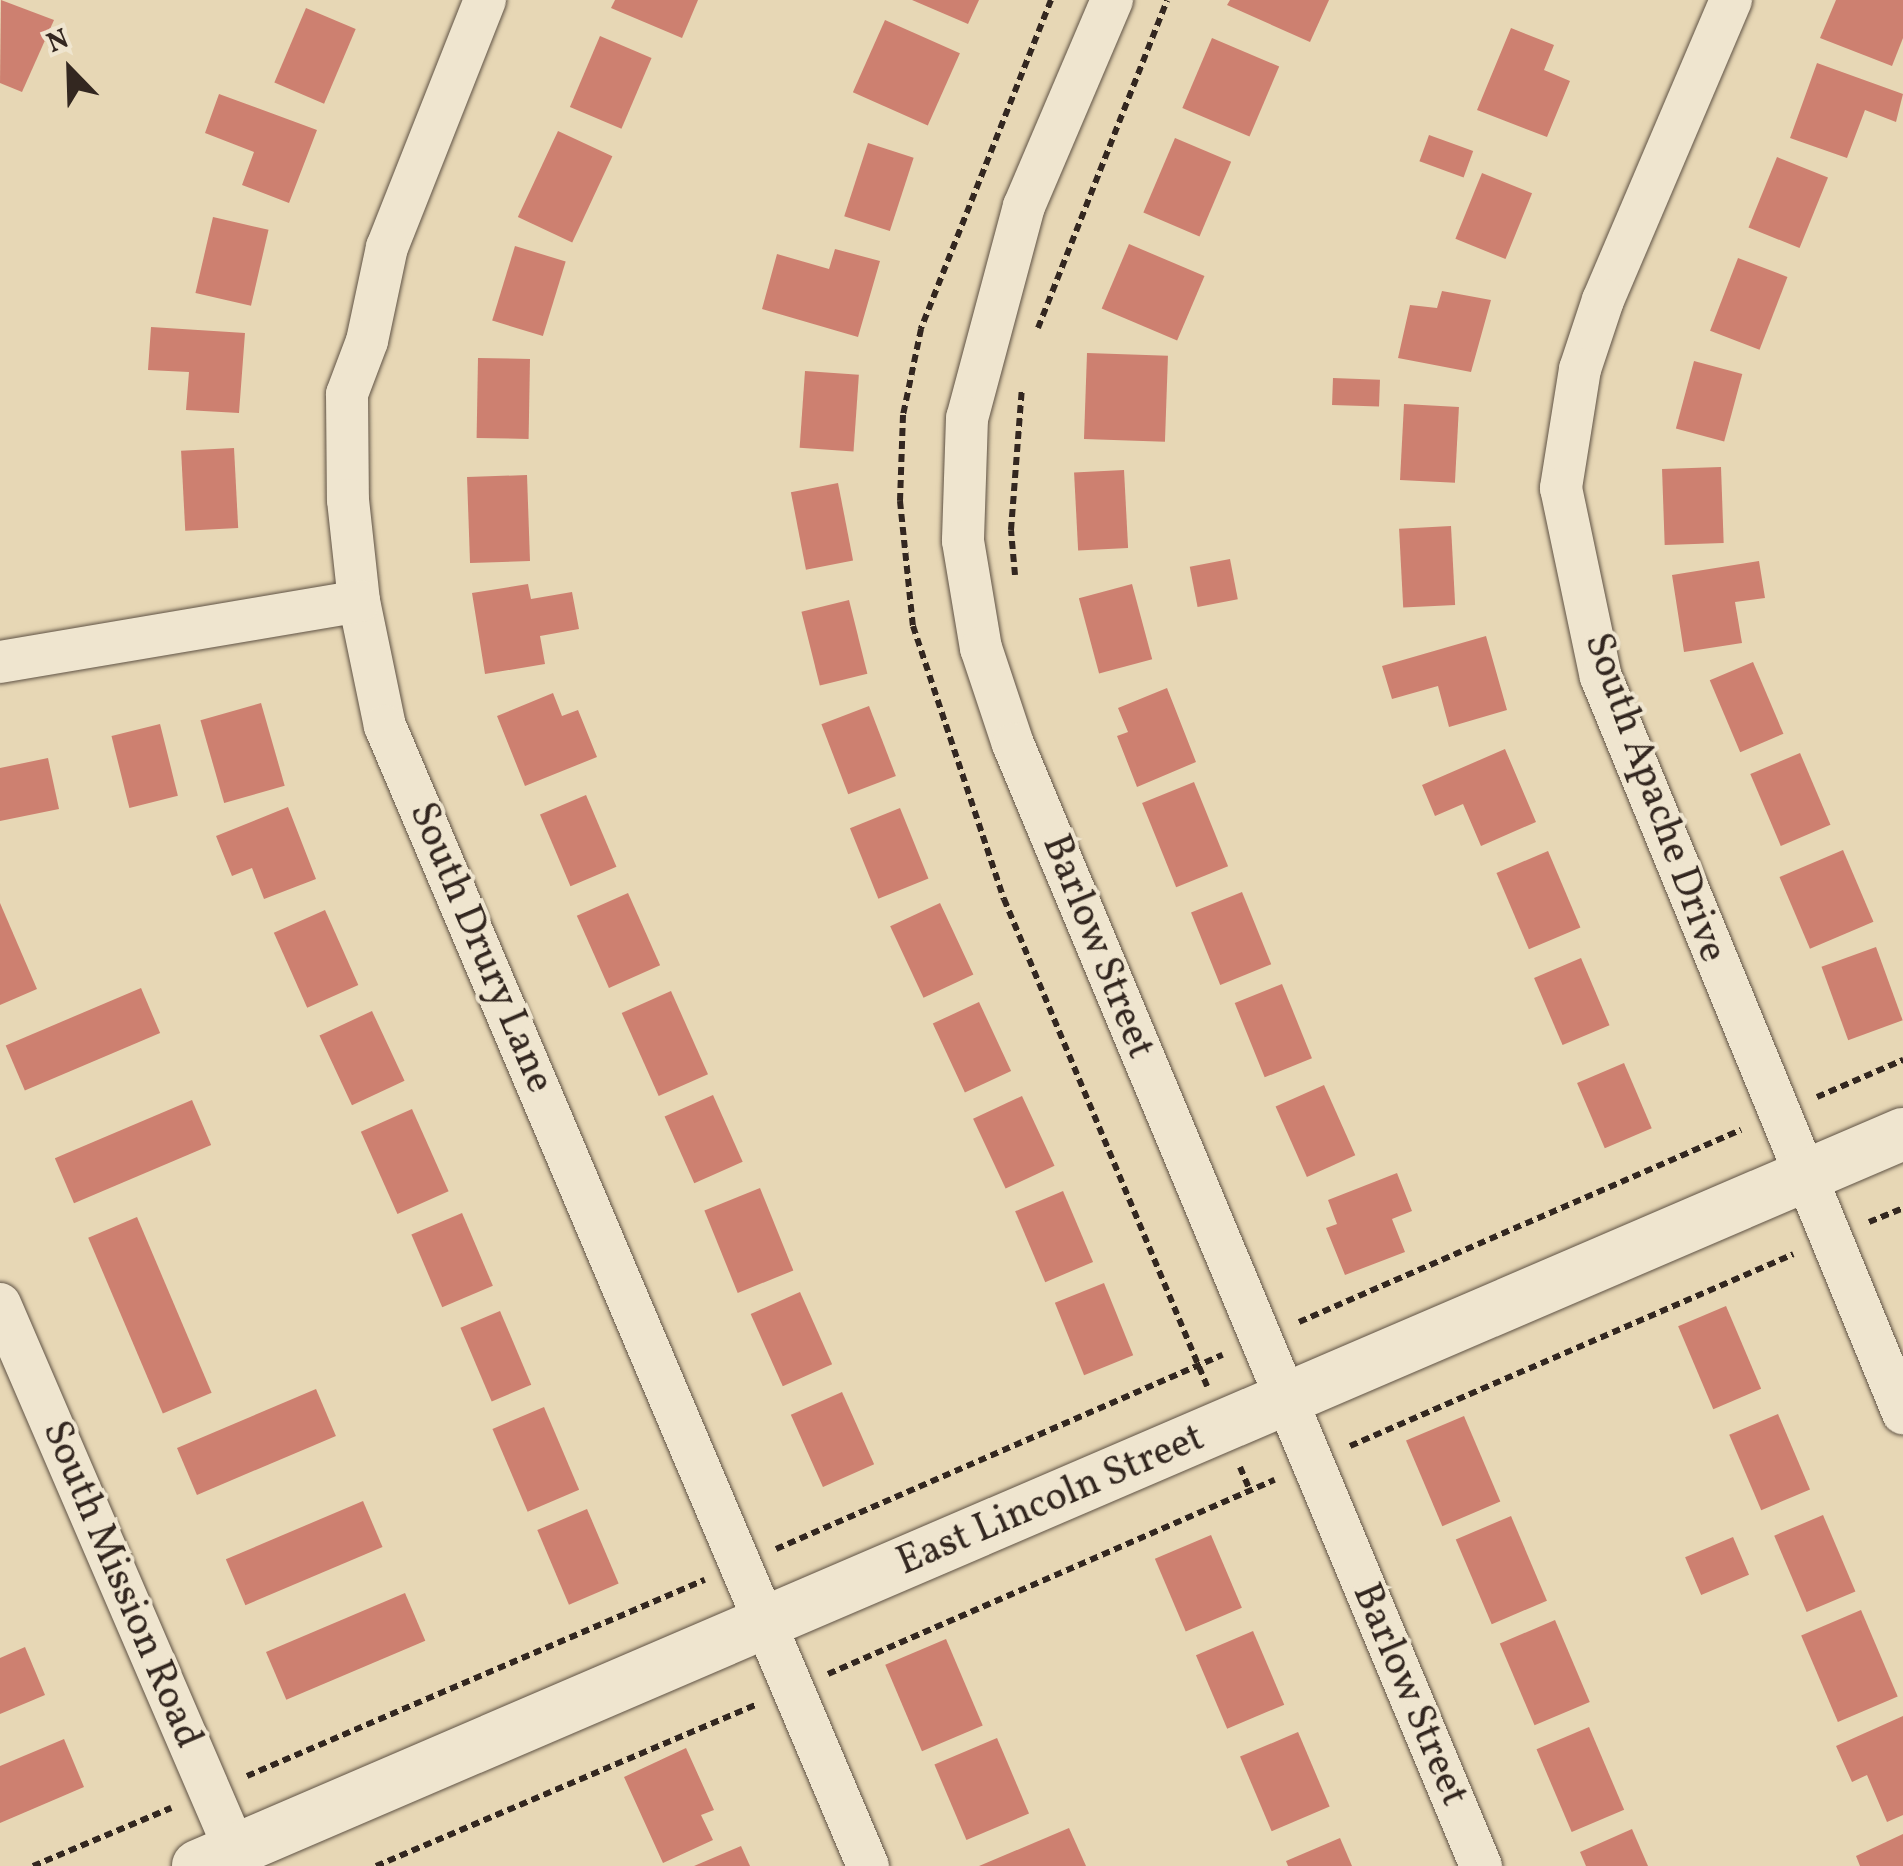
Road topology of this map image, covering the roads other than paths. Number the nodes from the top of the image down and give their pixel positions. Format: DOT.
graph roads {
  1 [pos="485,0"];
  2 [pos="1112,0"];
  3 [pos="1730,0"];
  4 [pos="360,601"];
  5 [pos="0,662"];
  6 [pos="1903,1134"];
  7 [pos="1804,1176"];
  8 [pos="0,1304"];
  9 [pos="1305,1391"];
  10 [pos="1903,1412"];
  11 [pos="766,1623"];
  12 [pos="225,1861"];
  13 [pos="868,1866"];
  14 [pos="1481,1866"];
  1 -- 4 [label="street, South Drury Lane"];
  2 -- 9 [label="street, Barlow Street"];
  3 -- 7 [label="street, South Apache Drive"];
  4 -- 5 [label="street"];
  4 -- 11 [label="street, South Drury Lane"];
  6 -- 7 [label="street, East Lincoln Street"];
  7 -- 9 [label="street, East Lincoln Street"];
  7 -- 10 [label="street, South Apache Drive"];
  8 -- 12 [label="street, South Mission Road"];
  9 -- 11 [label="street, East Lincoln Street"];
  9 -- 14 [label="street, Barlow Street"];
  11 -- 12 [label="street, East Lincoln Street"];
  11 -- 13 [label="street, South Drury Lane"];
}
